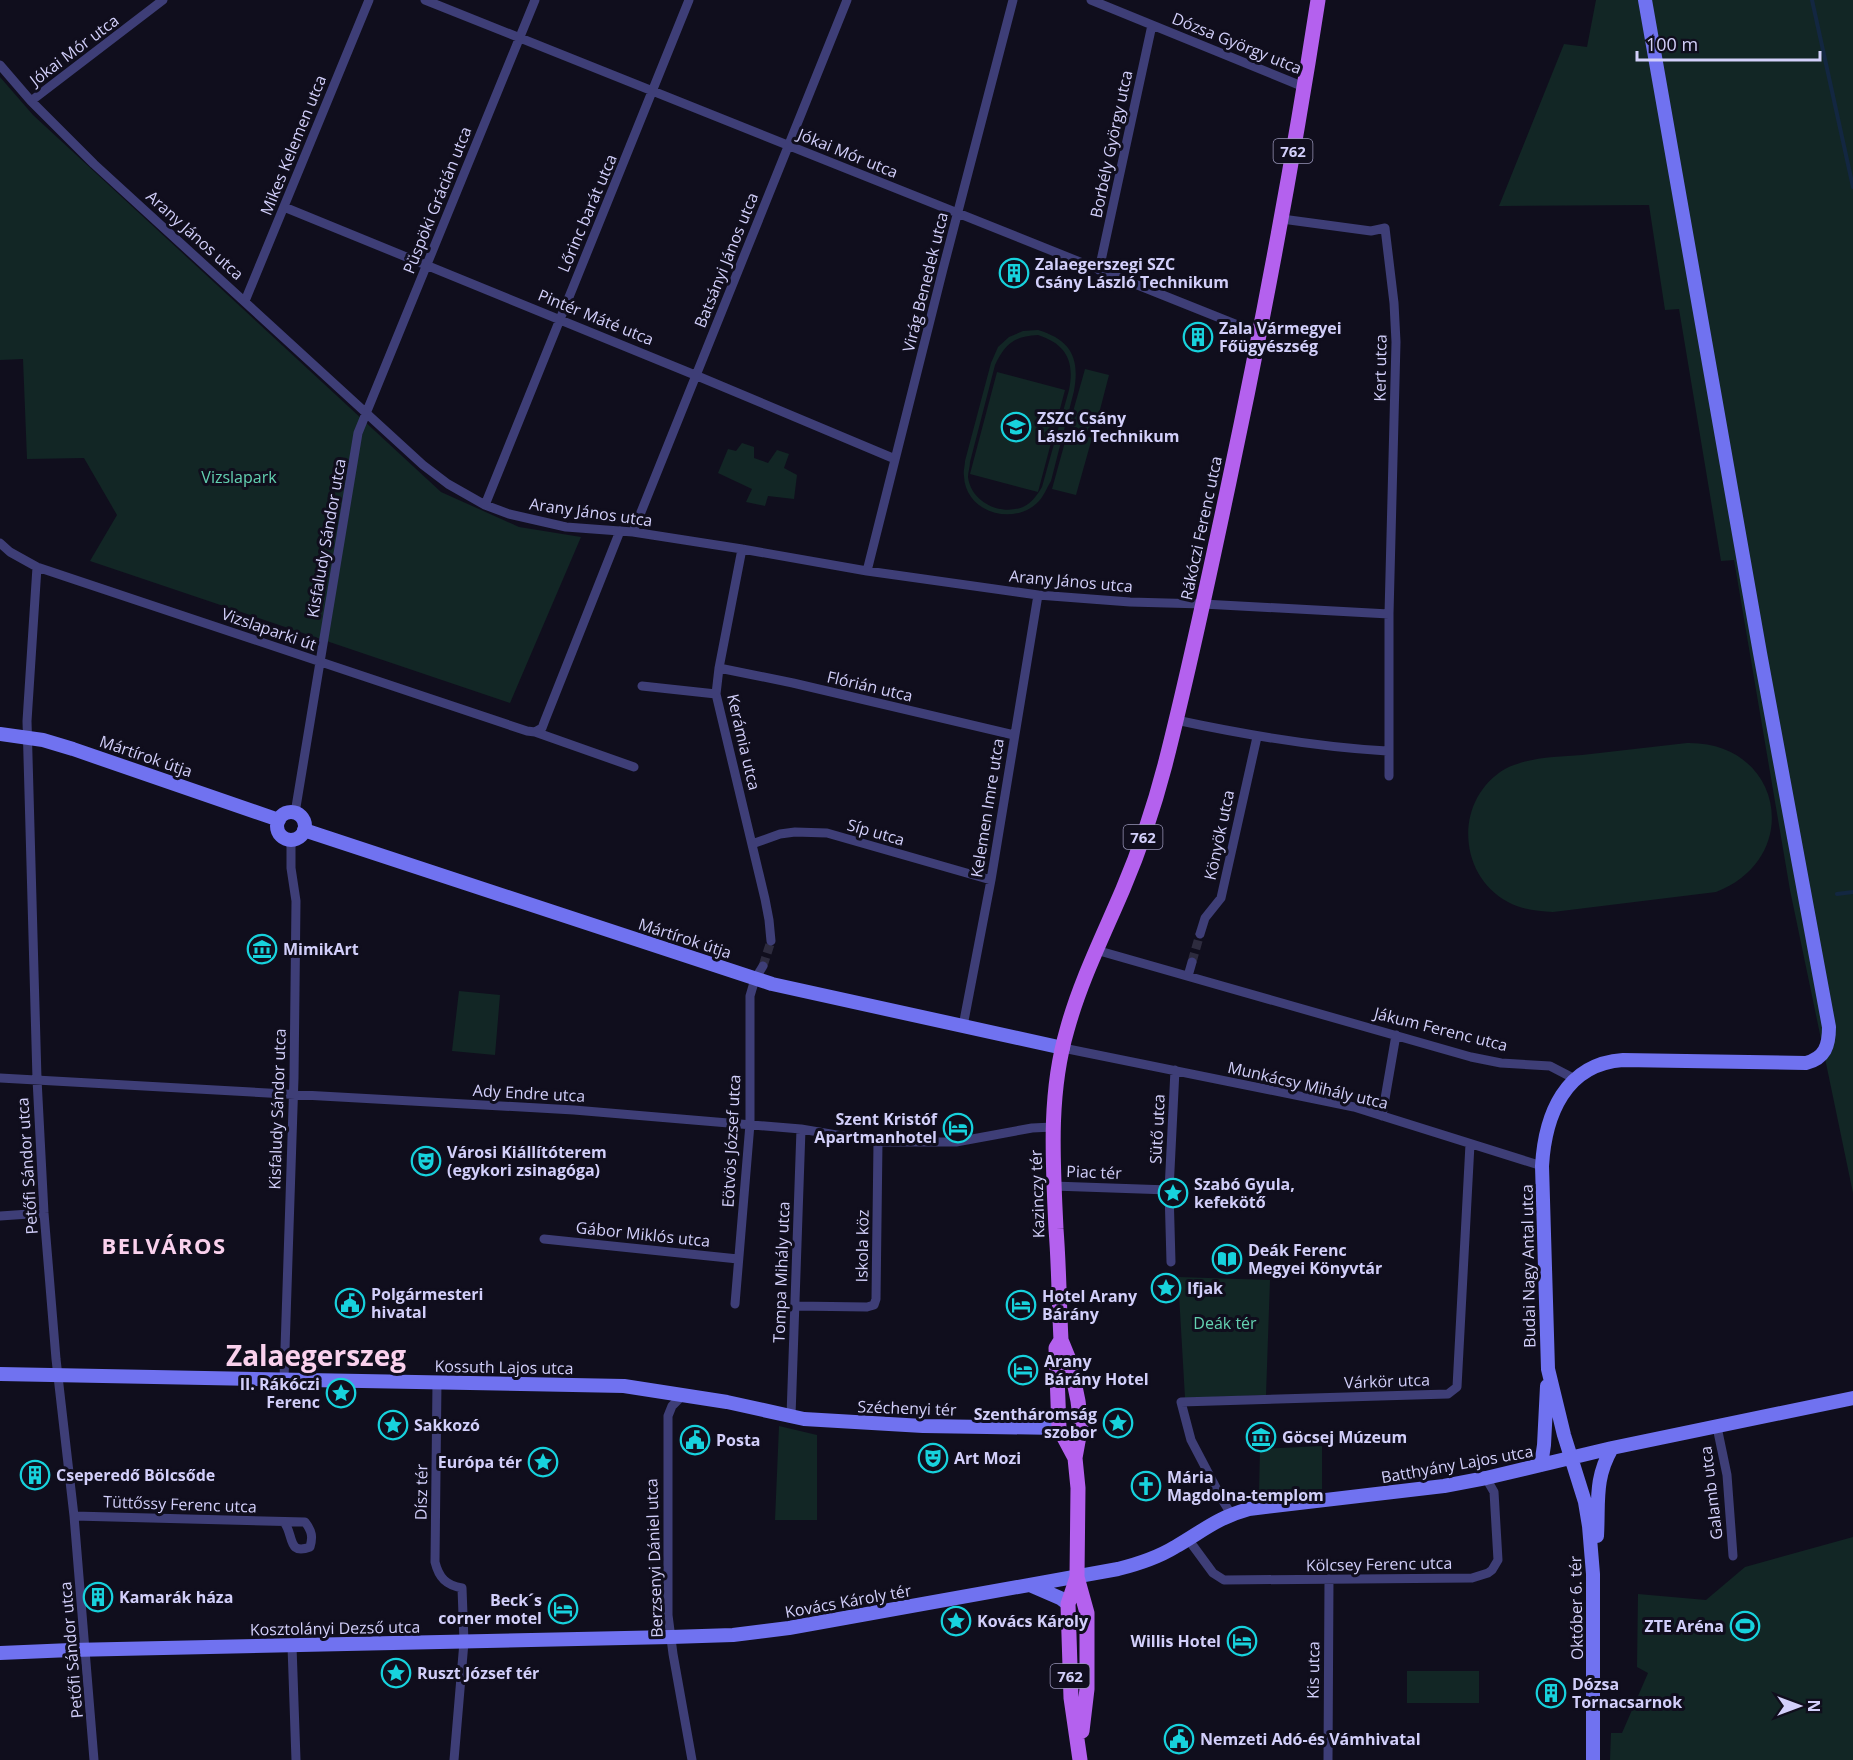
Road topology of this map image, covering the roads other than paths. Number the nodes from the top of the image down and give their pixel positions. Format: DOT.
graph roads {
  1 [pos="163,0"];
  2 [pos="369,0"];
  3 [pos="425,0"];
  4 [pos="535,0"];
  5 [pos="689,0"];
  6 [pos="847,0"];
  7 [pos="1013,0"];
  8 [pos="1091,0"];
  9 [pos="1318,0"];
  10 [pos="1645,0"];
  11 [pos="1152,25"];
  12 [pos="520,38"];
  13 [pos="0,65"];
  14 [pos="1304,87"];
  15 [pos="654,92"];
  16 [pos="31,101"];
  17 [pos="789,145"];
  18 [pos="284,207"];
  19 [pos="958,213"];
  20 [pos="1282,219"];
  21 [pos="427,265"];
  22 [pos="1099,270"];
  23 [pos="245,301"];
  24 [pos="559,319"];
  25 [pos="1260,334"];
  26 [pos="696,375"];
  27 [pos="368,412"];
  28 [pos="895,459"];
  29 [pos="485,505"];
  30 [pos="620,531"];
  31 [pos="633,532"];
  32 [pos="0,543"];
  33 [pos="741,549"];
  34 [pos="37,567"];
  35 [pos="867,571"];
  36 [pos="1038,595"];
  37 [pos="1203,604"];
  38 [pos="1389,614"];
  39 [pos="320,662"];
  40 [pos="719,668"];
  41 [pos="642,686"];
  42 [pos="716,694"];
  43 [pos="1176,720"];
  44 [pos="535,732"];
  45 [pos="0,734"];
  46 [pos="1014,735"];
  47 [pos="28,737"];
  48 [pos="1257,737"];
  49 [pos="1387,751"];
  50 [pos="634,767"];
  51 [pos="1389,776"];
  52 [pos="295,813"];
  53 [pos="279,820"];
  54 [pos="304,830"];
  55 [pos="290,840"];
  56 [pos="754,843"];
  57 [pos="991,880"];
  58 [pos="1200,934"];
  59 [pos="771,941"];
  60 [pos="1096,950"];
  61 [pos="1192,962"];
  62 [pos="763,966"];
  63 [pos="1188,976"];
  64 [pos="755,979"];
  65 [pos="963,1026"];
  66 [pos="1396,1035"];
  67 [pos="1062,1048"];
  68 [pos="1175,1070"];
  69 [pos="0,1078"];
  70 [pos="37,1079"];
  71 [pos="1575,1079"];
  72 [pos="293,1094"];
  73 [pos="1382,1116"];
  74 [pos="750,1124"];
  75 [pos="1053,1127"];
  76 [pos="801,1129"];
  77 [pos="878,1142"];
  78 [pos="1470,1144"];
  79 [pos="1542,1166"];
  80 [pos="1053,1186"];
  81 [pos="1169,1190"];
  82 [pos="44,1213"];
  83 [pos="0,1216"];
  84 [pos="544,1239"];
  85 [pos="738,1259"];
  86 [pos="1171,1262"];
  87 [pos="735,1305"];
  88 [pos="795,1306"];
  89 [pos="1061,1340"];
  90 [pos="1548,1369"];
  91 [pos="0,1374"];
  92 [pos="58,1374"];
  93 [pos="284,1379"];
  94 [pos="437,1382"];
  95 [pos="684,1395"];
  96 [pos="1853,1398"];
  97 [pos="791,1416"];
  98 [pos="1717,1427"];
  99 [pos="1059,1428"];
  100 [pos="1612,1448"];
  101 [pos="1075,1458"];
  102 [pos="1572,1458"];
  103 [pos="1541,1465"];
  104 [pos="1486,1478"];
  105 [pos="1232,1514"];
  106 [pos="74,1516"];
  107 [pos="284,1522"];
  108 [pos="1188,1539"];
  109 [pos="1733,1556"];
  110 [pos="1593,1574"];
  111 [pos="1077,1576"];
  112 [pos="1329,1580"];
  113 [pos="1030,1585"];
  114 [pos="1068,1604"];
  115 [pos="671,1637"];
  116 [pos="464,1642"];
  117 [pos="292,1646"];
  118 [pos="86,1649"];
  119 [pos="0,1653"];
  120 [pos="1079,1754"];
  121 [pos="94,1760"];
  122 [pos="296,1760"];
  123 [pos="454,1760"];
  124 [pos="692,1760"];
  125 [pos="1328,1760"];
  126 [pos="1593,1760"];
  1 -- 16 [label="street, Jókai Mór utca"];
  2 -- 18 [label="street, Mikes Kelemen utca"];
  3 -- 12 [label="street, Jókai Mór utca"];
  4 -- 12 [label="street, Püspöki Grácián utca"];
  5 -- 15 [label="street, Lőrinc barát utca"];
  6 -- 17 [label="street, Batsányi János utca"];
  7 -- 19 [label="street, Virág Benedek utca"];
  8 -- 11 [label="street, Dózsa György utca"];
  9 -- 14 [label="main road, Rákóczi Ferenc utca / 762"];
  10 -- 71 [label="street"];
  11 -- 14 [label="street, Dózsa György utca"];
  11 -- 22 [label="street, Borbély György utca"];
  12 -- 15 [label="street, Jókai Mór utca"];
  12 -- 21 [label="street, Püspöki Grácián utca"];
  13 -- 16 [label="street, Arany János utca"];
  14 -- 20 [label="main road, Rákóczi Ferenc utca / 762"];
  15 -- 17 [label="street, Jókai Mór utca"];
  15 -- 24 [label="street, Lőrinc barát utca"];
  16 -- 23 [label="street, Arany János utca"];
  17 -- 19 [label="street, Jókai Mór utca"];
  17 -- 26 [label="street, Batsányi János utca"];
  18 -- 21 [label="street, Pintér Máté utca"];
  18 -- 23 [label="street, Mikes Kelemen utca"];
  19 -- 22 [label="street, Jókai Mór utca"];
  19 -- 28 [label="street, Virág Benedek utca"];
  20 -- 25 [label="main road, Rákóczi Ferenc utca / 762"];
  20 -- 38 [label="street, Kert utca"];
  21 -- 24 [label="street, Pintér Máté utca"];
  21 -- 27 [label="street, Püspöki Grácián utca"];
  22 -- 25 [label="street, Jókai Mór utca"];
  23 -- 27 [label="street, Arany János utca"];
  24 -- 26 [label="street, Pintér Máté utca"];
  24 -- 29 [label="street, Lőrinc barát utca"];
  25 -- 37 [label="main road, Rákóczi Ferenc utca / 762"];
  26 -- 28 [label="street, Pintér Máté utca"];
  26 -- 31 [label="street, Batsányi János utca"];
  27 -- 29 [label="street, Arany János utca"];
  27 -- 39 [label="street, Kisfaludy Sándor utca"];
  28 -- 35 [label="street, Virág Benedek utca"];
  29 -- 30 [label="street, Arany János utca"];
  30 -- 31 [label="street, Arany János utca"];
  30 -- 44 [label="street"];
  31 -- 33 [label="street, Arany János utca"];
  32 -- 34 [label="street, Vizslaparki út"];
  33 -- 35 [label="street, Arany János utca"];
  33 -- 40 [label="street, Kerámia utca"];
  34 -- 39 [label="street, Vizslaparki út"];
  34 -- 47 [label="street, Petőfi Sándor utca"];
  35 -- 36 [label="street, Arany János utca"];
  36 -- 37 [label="street, Arany János utca"];
  36 -- 46 [label="street, Kelemen Imre utca"];
  37 -- 38 [label="street"];
  37 -- 43 [label="main road, Rákóczi Ferenc utca / 762"];
  38 -- 49 [label="street, Kert utca"];
  39 -- 44 [label="street, Vizslaparki út"];
  39 -- 52 [label="street, Kisfaludy Sándor utca"];
  40 -- 42 [label="street, Kerámia utca"];
  40 -- 46 [label="street, Flórián utca"];
  41 -- 42 [label="street"];
  42 -- 56 [label="street, Kerámia utca"];
  43 -- 48 [label="street"];
  43 -- 60 [label="main road, Rákóczi Ferenc utca / 762"];
  44 -- 50 [label="street, Vizslaparki út"];
  45 -- 47 [label="street, Mártírok útja"];
  46 -- 57 [label="street, Kelemen Imre utca"];
  47 -- 53 [label="street, Mártírok útja"];
  47 -- 70 [label="street, Petőfi Sándor utca"];
  48 -- 49 [label="street"];
  48 -- 58 [label="street, Könyök utca"];
  49 -- 51 [label="street, Kert utca"];
  52 -- 53 [label="street"];
  52 -- 54 [label="street"];
  53 -- 55 [label="street"];
  54 -- 55 [label="street"];
  54 -- 64 [label="street, Mártírok útja"];
  55 -- 72 [label="street, Kisfaludy Sándor utca"];
  56 -- 57 [label="street, Síp utca"];
  56 -- 59 [label="street, Kerámia utca"];
  57 -- 65 [label="street, Kelemen Imre utca"];
  60 -- 63 [label="street, Jákum Ferenc utca"];
  60 -- 67 [label="main road, Rákóczi Ferenc utca / 762"];
  61 -- 63 [label="street"];
  62 -- 64 [label="street"];
  63 -- 66 [label="street, Jákum Ferenc utca"];
  64 -- 65 [label="street, Mártírok útja"];
  64 -- 74 [label="street, Eötvös József utca"];
  65 -- 67 [label="street, Mártírok útja"];
  66 -- 71 [label="street, Jákum Ferenc utca"];
  66 -- 73 [label="street"];
  67 -- 68 [label="street, Munkácsy Mihály utca"];
  67 -- 75 [label="main road, Kazinczy tér / 762"];
  68 -- 73 [label="street, Munkácsy Mihály utca"];
  68 -- 81 [label="street, Sütő utca"];
  69 -- 70 [label="street, Ady Endre utca"];
  70 -- 72 [label="street, Ady Endre utca"];
  70 -- 82 [label="street, Petőfi Sándor utca"];
  71 -- 79 [label="street, Budai Nagy Antal utca"];
  72 -- 74 [label="street, Ady Endre utca"];
  72 -- 93 [label="street, Kisfaludy Sándor utca"];
  73 -- 78 [label="street, Munkácsy Mihály utca"];
  74 -- 76 [label="street, Ady Endre utca"];
  74 -- 85 [label="street, Eötvös József utca"];
  75 -- 77 [label="street, Ady Endre utca"];
  75 -- 80 [label="main road, Kazinczy tér / 762"];
  76 -- 77 [label="street, Ady Endre utca"];
  76 -- 88 [label="street, Tompa Mihály utca"];
  77 -- 88 [label="street, Iskola köz"];
  78 -- 79 [label="street, Munkácsy Mihály utca"];
  78 -- 105 [label="street, Várkör utca"];
  79 -- 90 [label="street, Budai Nagy Antal utca"];
  80 -- 81 [label="street, Piac tér"];
  80 -- 89 [label="main road, Kazinczy tér / 762"];
  81 -- 86 [label="street, Sütő utca"];
  82 -- 83 [label="street"];
  82 -- 92 [label="street, Petőfi Sándor utca"];
  84 -- 85 [label="street, Gábor Miklós utca"];
  85 -- 87 [label="street, Eötvös József utca"];
  88 -- 97 [label="street, Tompa Mihály utca"];
  89 -- 99 [label="main road, Kazinczy tér / 762"];
  89 -- 101 [label="main road, Kazinczy tér / 762"];
  90 -- 102 [label="street, Budai Nagy Antal utca"];
  90 -- 103 [label="street"];
  91 -- 92 [label="street, Kossuth Lajos utca"];
  92 -- 93 [label="street, Kossuth Lajos utca"];
  92 -- 106 [label="street, Petőfi Sándor utca"];
  93 -- 94 [label="street, Kossuth Lajos utca"];
  94 -- 95 [label="street, Kossuth Lajos utca"];
  94 -- 116 [label="street, Dísz tér"];
  95 -- 97 [label="street, Kossuth Lajos utca"];
  95 -- 115 [label="street, Berzsenyi Dániel utca"];
  96 -- 98 [label="street, Batthyány Lajos utca"];
  97 -- 99 [label="street, Széchenyi tér"];
  98 -- 100 [label="street, Batthyány Lajos utca"];
  98 -- 109 [label="street, Galamb utca"];
  99 -- 101 [label="main road, Kazinczy tér"];
  100 -- 102 [label="street, Batthyány Lajos utca"];
  100 -- 110 [label="street"];
  101 -- 111 [label="main road, Kazinczy tér / 762"];
  102 -- 103 [label="street, Batthyány Lajos utca"];
  102 -- 110 [label="street, Október 6. tér"];
  103 -- 104 [label="street, Batthyány Lajos utca"];
  104 -- 105 [label="street, Batthyány Lajos utca"];
  104 -- 112 [label="street, Kölcsey Ferenc utca"];
  105 -- 108 [label="street, Batthyány Lajos utca"];
  106 -- 107 [label="street, Tüttőssy Ferenc utca"];
  106 -- 118 [label="street, Petőfi Sándor utca"];
  108 -- 111 [label="street, Batthyány Lajos utca"];
  108 -- 112 [label="street, Kölcsey Ferenc utca"];
  110 -- 126 [label="street, Október 6. tér"];
  111 -- 113 [label="street, Kovács Károly tér"];
  111 -- 114 [label="main road, 762"];
  111 -- 120 [label="main road, 762"];
  112 -- 125 [label="street, Kis utca"];
  113 -- 114 [label="street"];
  113 -- 115 [label="street, Kovács Károly tér"];
  114 -- 120 [label="main road, 762"];
  115 -- 116 [label="street, Kosztolányi Dezső utca"];
  115 -- 124 [label="street, Berzsenyi Dániel utca"];
  116 -- 117 [label="street, Kosztolányi Dezső utca"];
  116 -- 123 [label="street"];
  117 -- 118 [label="street, Kosztolányi Dezső utca"];
  117 -- 122 [label="street"];
  118 -- 119 [label="street, Kosztolányi Dezső utca"];
  118 -- 121 [label="street, Petőfi Sándor utca"];
}
